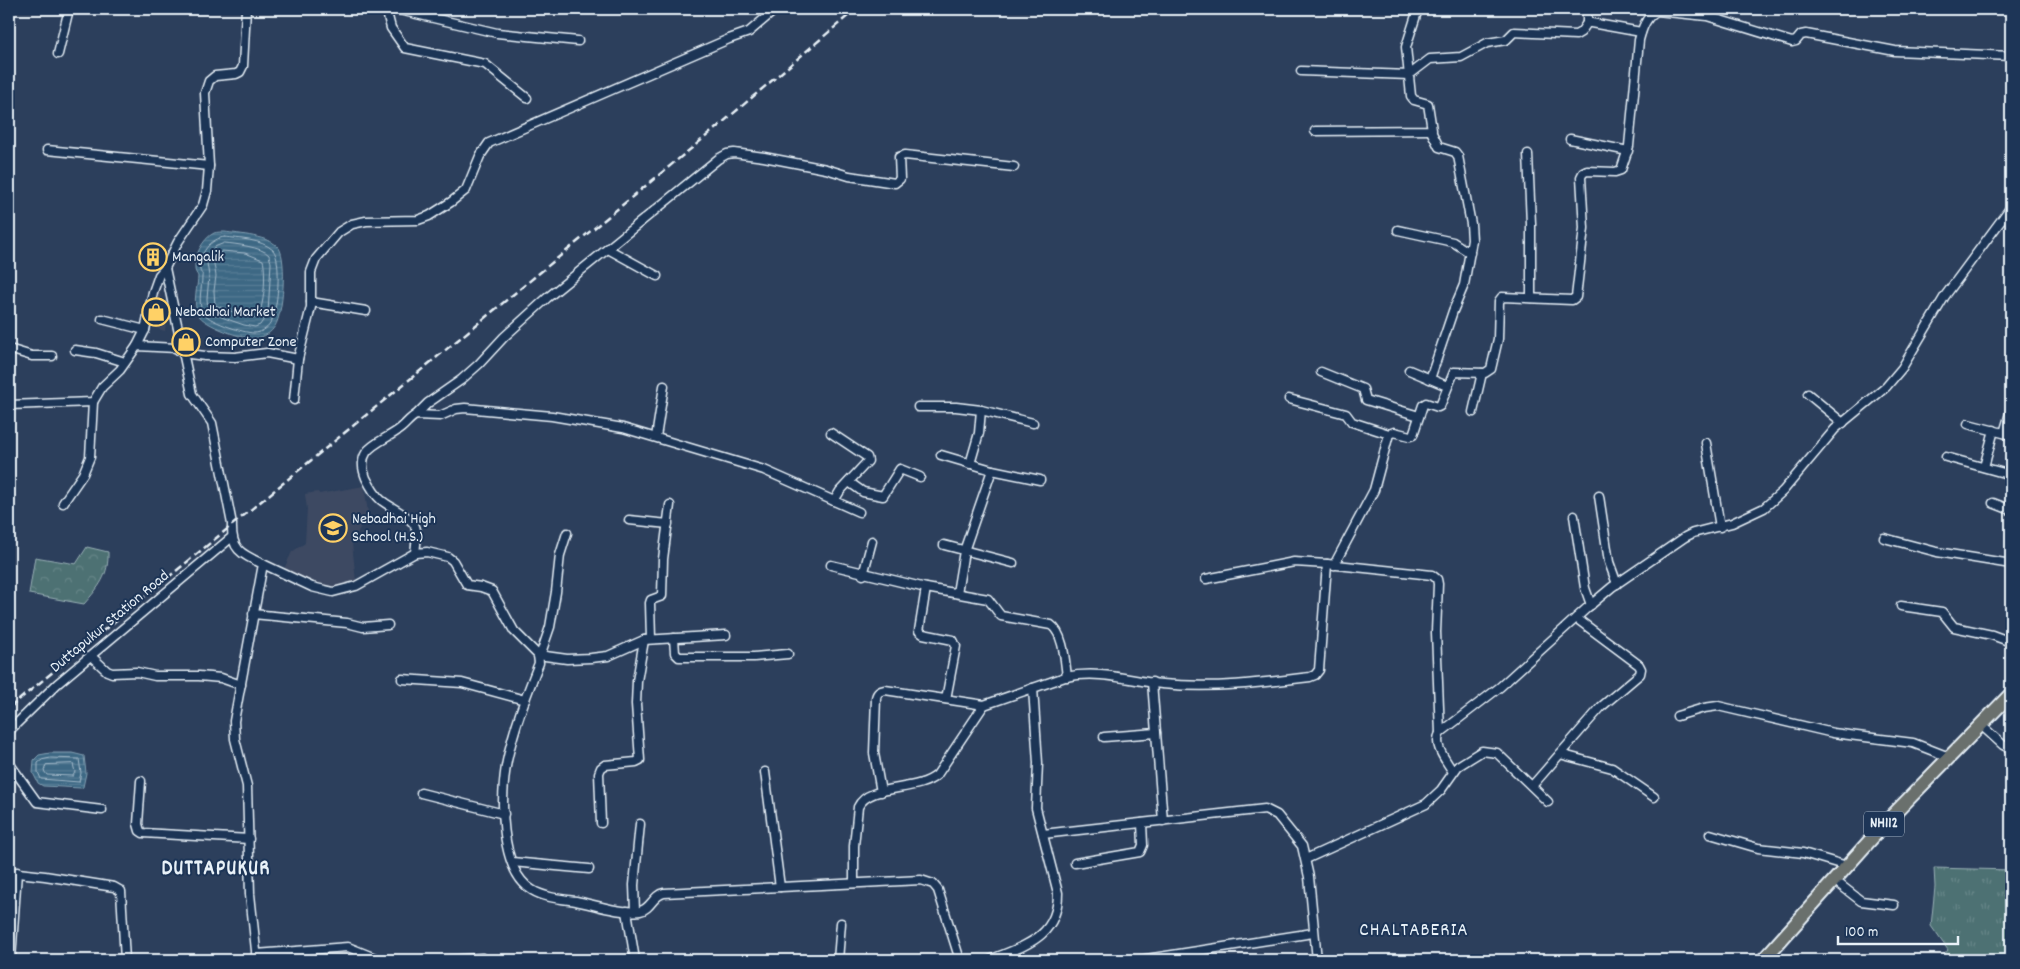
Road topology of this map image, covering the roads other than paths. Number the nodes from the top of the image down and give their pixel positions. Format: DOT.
graph roads {
  1 [pos="69,9"];
  2 [pos="246,9"];
  3 [pos="386,9"];
  4 [pos="395,9"];
  5 [pos="776,9"];
  6 [pos="1418,9"];
  7 [pos="1587,9"];
  8 [pos="1587,24"];
  9 [pos="1641,32"];
  10 [pos="578,41"];
  11 [pos="58,54"];
  12 [pos="2011,56"];
  13 [pos="1301,71"];
  14 [pos="1409,75"];
  15 [pos="527,98"];
  16 [pos="1315,131"];
  17 [pos="1431,131"];
  18 [pos="1570,138"];
  19 [pos="47,150"];
  20 [pos="1628,151"];
  21 [pos="1528,154"];
  22 [pos="209,166"];
  23 [pos="1014,167"];
  24 [pos="2011,207"];
  25 [pos="1398,230"];
  26 [pos="608,249"];
  27 [pos="1470,252"];
  28 [pos="165,268"];
  29 [pos="657,276"];
  30 [pos="1531,298"];
  31 [pos="311,302"];
  32 [pos="366,311"];
  33 [pos="102,319"];
  34 [pos="145,330"];
  35 [pos="137,346"];
  36 [pos="9,349"];
  37 [pos="75,350"];
  38 [pos="182,353"];
  39 [pos="52,356"];
  40 [pos="298,358"];
  41 [pos="125,362"];
  42 [pos="1409,370"];
  43 [pos="1321,372"];
  44 [pos="1482,372"];
  45 [pos="1430,379"];
  46 [pos="664,386"];
  47 [pos="1447,386"];
  48 [pos="1808,394"];
  49 [pos="1289,398"];
  50 [pos="294,400"];
  51 [pos="93,402"];
  52 [pos="9,405"];
  53 [pos="918,407"];
  54 [pos="981,410"];
  55 [pos="2011,410"];
  56 [pos="1472,412"];
  57 [pos="416,415"];
  58 [pos="1419,416"];
  59 [pos="1033,423"];
  60 [pos="1843,423"];
  61 [pos="1968,424"];
  62 [pos="1994,430"];
  63 [pos="831,433"];
  64 [pos="1389,434"];
  65 [pos="2008,434"];
  66 [pos="656,437"];
  67 [pos="1706,443"];
  68 [pos="941,455"];
  69 [pos="1946,457"];
  70 [pos="970,464"];
  71 [pos="1984,467"];
  72 [pos="992,470"];
  73 [pos="2011,475"];
  74 [pos="920,477"];
  75 [pos="1040,480"];
  76 [pos="849,482"];
  77 [pos="1599,496"];
  78 [pos="834,501"];
  79 [pos="63,503"];
  80 [pos="1993,503"];
  81 [pos="670,505"];
  82 [pos="2011,510"];
  83 [pos="859,512"];
  84 [pos="1574,516"];
  85 [pos="629,520"];
  86 [pos="668,524"];
  87 [pos="1720,526"];
  88 [pos="567,533"];
  89 [pos="232,537"];
  90 [pos="1884,538"];
  91 [pos="872,541"];
  92 [pos="944,545"];
  93 [pos="964,550"];
  94 [pos="415,553"];
  95 [pos="1013,563"];
  96 [pos="263,564"];
  97 [pos="1331,564"];
  98 [pos="2011,564"];
  99 [pos="831,565"];
  100 [pos="863,574"];
  101 [pos="1206,579"];
  102 [pos="1617,584"];
  103 [pos="926,588"];
  104 [pos="957,593"];
  105 [pos="1591,605"];
  106 [pos="1901,606"];
  107 [pos="253,614"];
  108 [pos="1576,618"];
  109 [pos="388,625"];
  110 [pos="726,636"];
  111 [pos="674,638"];
  112 [pos="647,640"];
  113 [pos="2011,642"];
  114 [pos="788,654"];
  115 [pos="91,656"];
  116 [pos="539,656"];
  117 [pos="1067,676"];
  118 [pos="402,679"];
  119 [pos="1152,682"];
  120 [pos="241,685"];
  121 [pos="1034,688"];
  122 [pos="2011,694"];
  123 [pos="946,699"];
  124 [pos="525,700"];
  125 [pos="984,704"];
  126 [pos="1676,716"];
  127 [pos="1981,725"];
  128 [pos="9,731"];
  129 [pos="1440,732"];
  130 [pos="1156,733"];
  131 [pos="1104,737"];
  132 [pos="2011,749"];
  133 [pos="1560,754"];
  134 [pos="1949,757"];
  135 [pos="9,763"];
  136 [pos="765,772"];
  137 [pos="1453,772"];
  138 [pos="141,780"];
  139 [pos="1532,786"];
  140 [pos="881,792"];
  141 [pos="421,793"];
  142 [pos="1654,797"];
  143 [pos="1548,802"];
  144 [pos="102,810"];
  145 [pos="504,814"];
  146 [pos="1164,820"];
  147 [pos="1142,823"];
  148 [pos="601,824"];
  149 [pos="640,824"];
  150 [pos="1043,834"];
  151 [pos="1710,834"];
  152 [pos="249,839"];
  153 [pos="1306,859"];
  154 [pos="512,862"];
  155 [pos="1074,863"];
  156 [pos="1847,866"];
  157 [pos="589,869"];
  158 [pos="13,872"];
  159 [pos="1834,880"];
  160 [pos="854,883"];
  161 [pos="780,887"];
  162 [pos="1894,905"];
  163 [pos="627,911"];
  164 [pos="636,911"];
  165 [pos="841,923"];
  166 [pos="1313,932"];
  167 [pos="257,957"];
  168 [pos="482,958"];
  169 [pos="1001,958"];
  170 [pos="375,959"];
  171 [pos="11,960"];
  172 [pos="125,960"];
  173 [pos="449,960"];
  174 [pos="635,960"];
  175 [pos="838,960"];
  176 [pos="960,960"];
  177 [pos="990,960"];
  178 [pos="1140,960"];
  179 [pos="1317,960"];
  180 [pos="1763,960"];
  1 -- 11 [label="street"];
  2 -- 22 [label="street"];
  3 -- 15 [label="street"];
  4 -- 10 [label="street"];
  5 -- 31 [label="street"];
  6 -- 14 [label="street"];
  7 -- 8 [label="street"];
  8 -- 9 [label="street"];
  8 -- 14 [label="street"];
  9 -- 12 [label="street"];
  9 -- 20 [label="street"];
  13 -- 14 [label="street"];
  14 -- 17 [label="street"];
  16 -- 17 [label="street"];
  17 -- 27 [label="street"];
  18 -- 20 [label="street"];
  19 -- 22 [label="street"];
  20 -- 30 [label="street"];
  21 -- 30 [label="street"];
  22 -- 28 [label="street"];
  23 -- 26 [label="street"];
  24 -- 60 [label="street"];
  25 -- 27 [label="street"];
  26 -- 29 [label="street"];
  26 -- 57 [label="street"];
  27 -- 45 [label="street"];
  28 -- 34 [label="street"];
  28 -- 38 [label="street"];
  30 -- 44 [label="street"];
  31 -- 32 [label="street"];
  31 -- 40 [label="street"];
  33 -- 34 [label="street"];
  34 -- 35 [label="street"];
  35 -- 38 [label="street"];
  35 -- 41 [label="street"];
  36 -- 39 [label="street"];
  37 -- 41 [label="street"];
  38 -- 40 [label="street"];
  38 -- 89 [label="street"];
  40 -- 50 [label="street"];
  41 -- 51 [label="street"];
  42 -- 45 [label="street"];
  43 -- 58 [label="street"];
  44 -- 47 [label="street"];
  44 -- 56 [label="street"];
  45 -- 47 [label="street"];
  46 -- 66 [label="street"];
  47 -- 58 [label="street"];
  48 -- 60 [label="street"];
  49 -- 64 [label="street"];
  51 -- 52 [label="street"];
  51 -- 79 [label="street"];
  53 -- 54 [label="street"];
  54 -- 59 [label="street"];
  54 -- 70 [label="street"];
  55 -- 65 [label="street"];
  57 -- 66 [label="street"];
  57 -- 94 [label="street"];
  58 -- 64 [label="street"];
  60 -- 87 [label="street"];
  61 -- 62 [label="street"];
  62 -- 65 [label="street"];
  62 -- 71 [label="street"];
  63 -- 76 [label="street"];
  64 -- 97 [label="street"];
  66 -- 78 [label="street"];
  67 -- 87 [label="street"];
  68 -- 70 [label="street"];
  69 -- 71 [label="street"];
  70 -- 72 [label="street"];
  71 -- 73 [label="street"];
  72 -- 75 [label="street"];
  72 -- 93 [label="street"];
  74 -- 76 [label="street"];
  76 -- 78 [label="street"];
  77 -- 102 [label="street"];
  78 -- 83 [label="street"];
  80 -- 82 [label="street"];
  81 -- 86 [label="street"];
  84 -- 105 [label="street"];
  85 -- 86 [label="street"];
  86 -- 112 [label="street"];
  87 -- 102 [label="street"];
  88 -- 116 [label="street"];
  89 -- 96 [label="street"];
  89 -- 115 [label="street, Duttapukur Station Road"];
  90 -- 98 [label="street"];
  91 -- 100 [label="street"];
  92 -- 93 [label="street"];
  93 -- 95 [label="street"];
  93 -- 104 [label="street"];
  94 -- 96 [label="street"];
  94 -- 116 [label="street"];
  96 -- 107 [label="street"];
  97 -- 101 [label="street"];
  97 -- 119 [label="street"];
  97 -- 129 [label="street"];
  99 -- 100 [label="street"];
  100 -- 103 [label="street"];
  102 -- 105 [label="street"];
  103 -- 104 [label="street"];
  103 -- 123 [label="street"];
  104 -- 117 [label="street"];
  105 -- 108 [label="street"];
  106 -- 113 [label="street"];
  107 -- 109 [label="street"];
  107 -- 120 [label="street"];
  108 -- 129 [label="street"];
  108 -- 133 [label="street"];
  110 -- 111 [label="street"];
  111 -- 112 [label="street"];
  111 -- 114 [label="street"];
  112 -- 116 [label="street"];
  112 -- 148 [label="street"];
  115 -- 120 [label="street"];
  115 -- 128 [label="street, Duttapukur Station Road"];
  116 -- 124 [label="street"];
  117 -- 119 [label="street"];
  117 -- 121 [label="street"];
  118 -- 124 [label="street"];
  119 -- 130 [label="street"];
  120 -- 152 [label="street"];
  121 -- 125 [label="street"];
  121 -- 150 [label="street"];
  122 -- 127 [label="highway, NH112"];
  123 -- 125 [label="street"];
  123 -- 140 [label="street"];
  124 -- 145 [label="street"];
  125 -- 140 [label="street"];
  126 -- 134 [label="street"];
  127 -- 132 [label="street"];
  127 -- 134 [label="highway, NH112"];
  129 -- 137 [label="street"];
  130 -- 131 [label="street"];
  130 -- 146 [label="street"];
  133 -- 139 [label="street"];
  133 -- 142 [label="street"];
  134 -- 156 [label="highway, NH112"];
  135 -- 144 [label="street"];
  136 -- 161 [label="street"];
  137 -- 139 [label="street"];
  137 -- 153 [label="street"];
  138 -- 152 [label="street"];
  139 -- 143 [label="street"];
  140 -- 160 [label="street"];
  141 -- 145 [label="street"];
  145 -- 154 [label="street"];
  146 -- 147 [label="street"];
  146 -- 153 [label="street"];
  147 -- 150 [label="street"];
  147 -- 155 [label="street"];
  149 -- 164 [label="street"];
  150 -- 169 [label="street"];
  151 -- 156 [label="street"];
  152 -- 167 [label="street"];
  153 -- 166 [label="street"];
  154 -- 157 [label="street"];
  154 -- 163 [label="street"];
  156 -- 159 [label="highway, NH112"];
  158 -- 171 [label="street"];
  158 -- 172 [label="street"];
  159 -- 162 [label="street"];
  159 -- 180 [label="highway, NH112"];
  160 -- 161 [label="street"];
  160 -- 176 [label="street"];
  161 -- 164 [label="street"];
  163 -- 164 [label="street"];
  163 -- 174 [label="street"];
  165 -- 175 [label="street"];
  166 -- 178 [label="street"];
  166 -- 179 [label="street"];
  167 -- 170 [label="street"];
  168 -- 173 [label="street"];
  169 -- 177 [label="street"];
}
